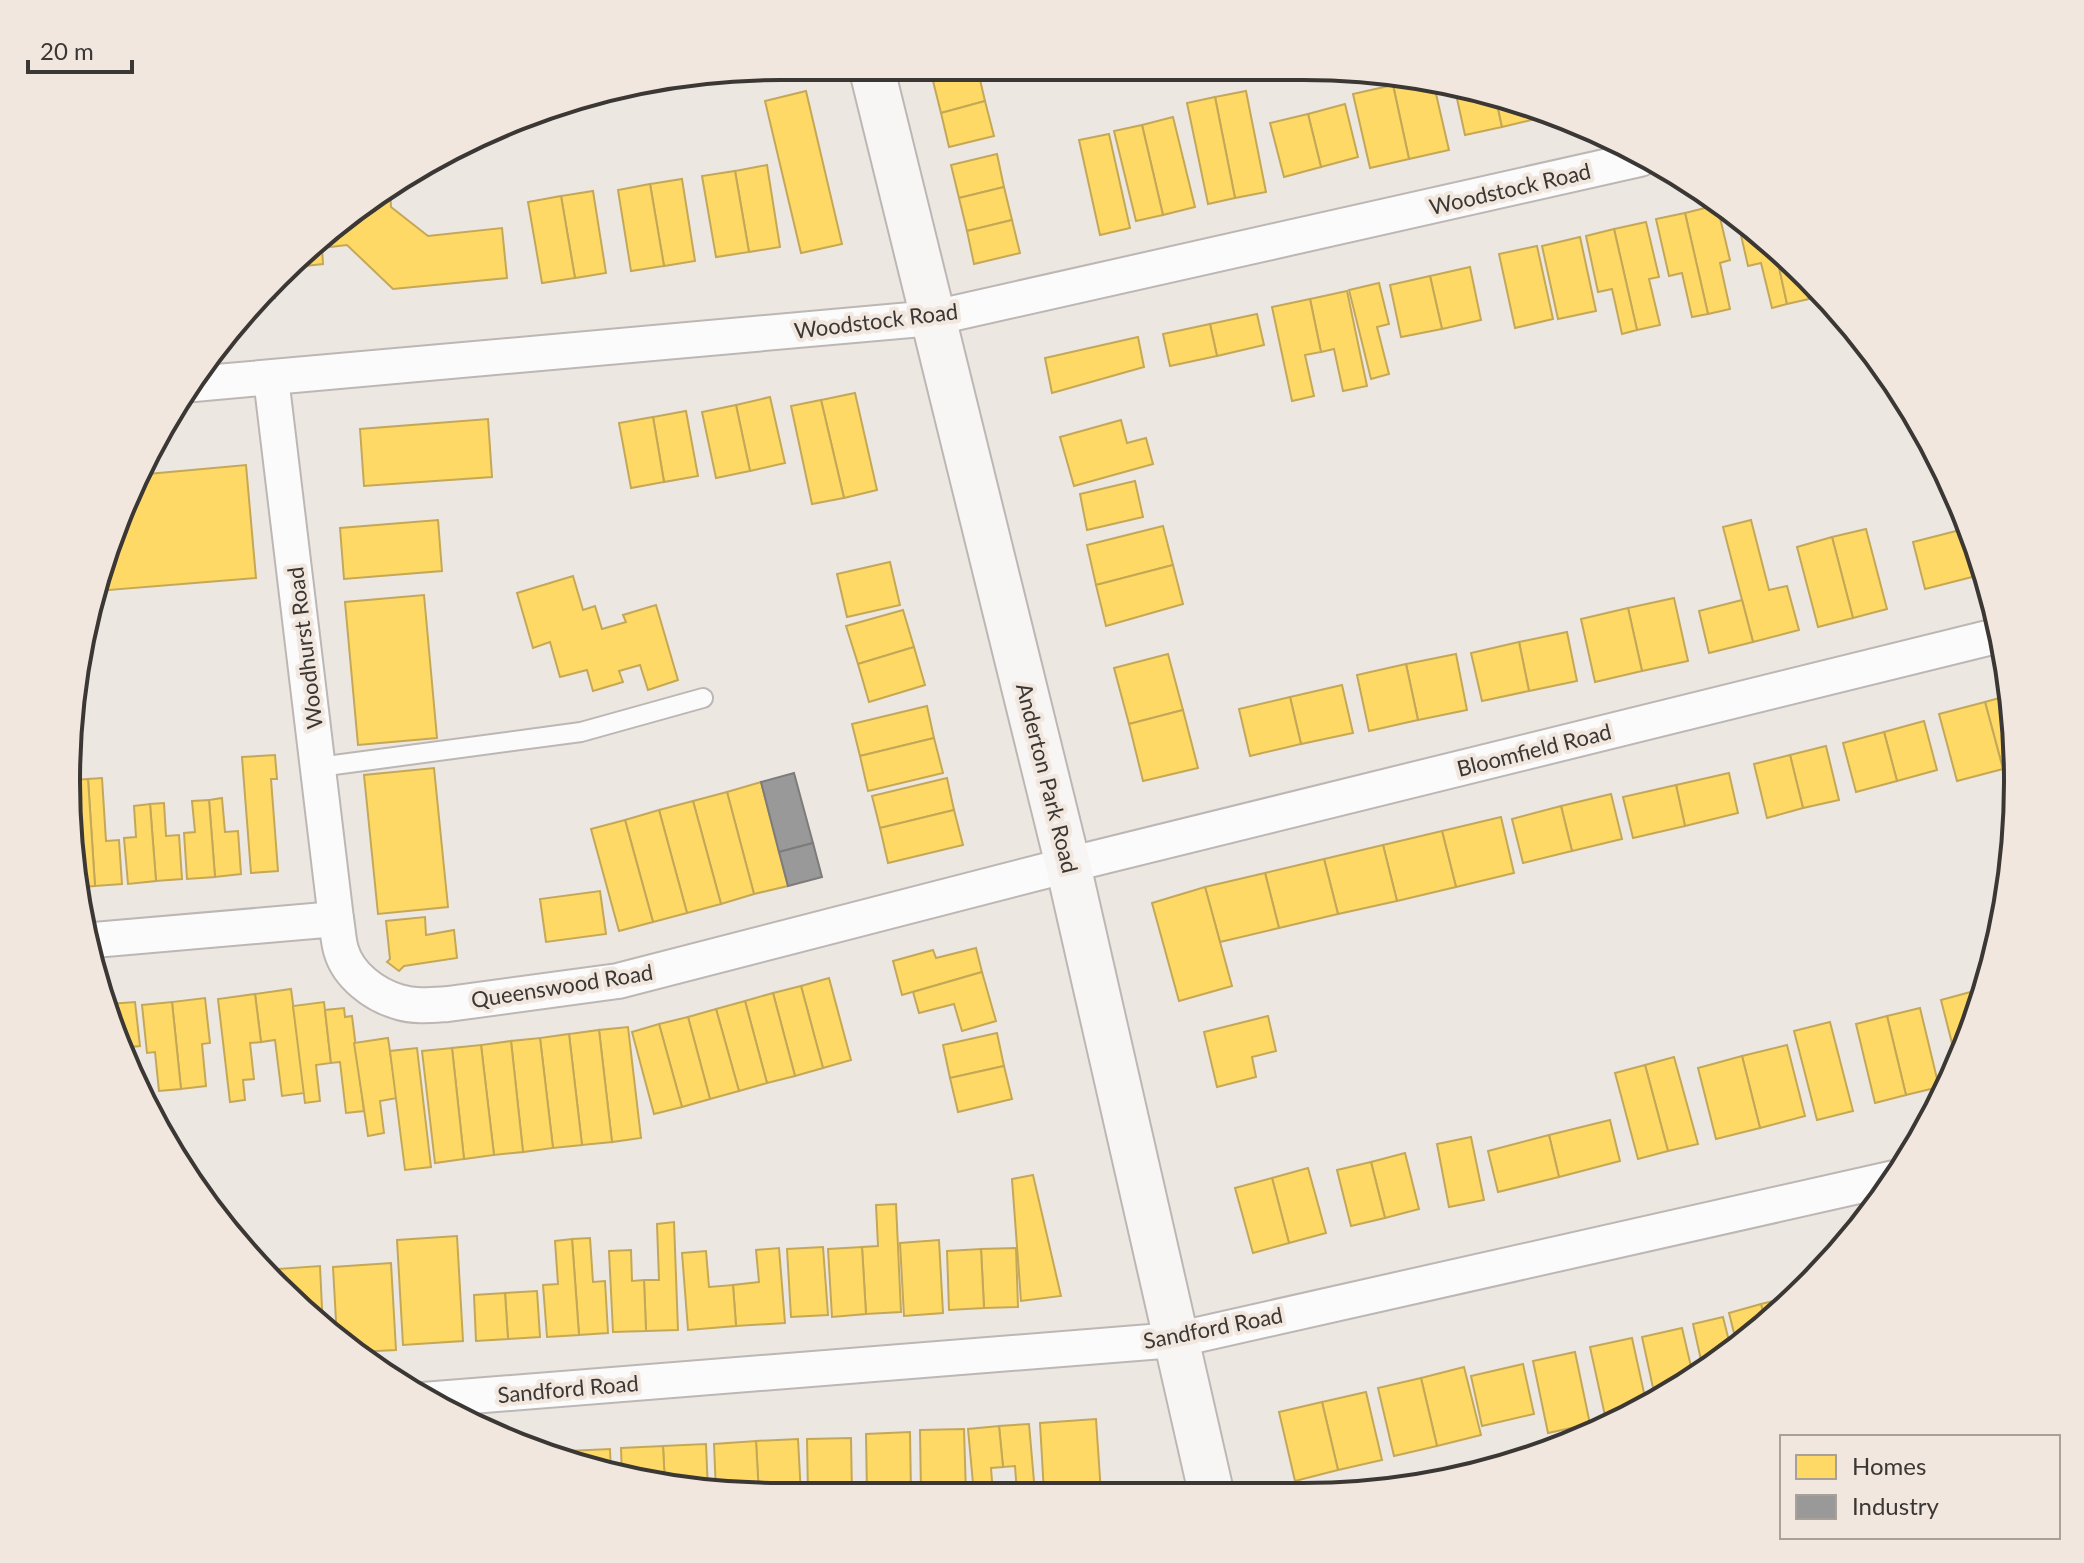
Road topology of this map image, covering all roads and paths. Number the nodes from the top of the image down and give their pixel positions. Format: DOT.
graph roads {
  1 [pos="874,80"];
  2 [pos="1630,161"];
  3 [pos="933,318"];
  4 [pos="271,378"];
  5 [pos="204,383"];
  6 [pos="1989,638"];
  7 [pos="703,698"];
  8 [pos="319,767"];
  9 [pos="1068,865"];
  10 [pos="336,919"];
  11 [pos="98,940"];
  12 [pos="1879,1181"];
  13 [pos="1175,1340"];
  14 [pos="447,1398"];
  15 [pos="1209,1483"];
  1 -- 3 [label="street, Anderton Park Road"];
  2 -- 3 [label="street, Woodstock Road"];
  3 -- 4 [label="street, Woodstock Road"];
  3 -- 9 [label="street, Anderton Park Road"];
  4 -- 5 [label="street, Woodstock Road"];
  4 -- 8 [label="street, Woodhurst Road"];
  6 -- 9 [label="street, Bloomfield Road"];
  7 -- 8 [label="lane"];
  8 -- 10 [label="street, Woodhurst Road"];
  9 -- 10 [label="street, Queenswood Road"];
  9 -- 13 [label="street, Anderton Park Road"];
  10 -- 11 [label="street"];
  12 -- 13 [label="street, Sandford Road"];
  13 -- 14 [label="street, Sandford Road"];
  13 -- 15 [label="street, Anderton Park Road"];
}
